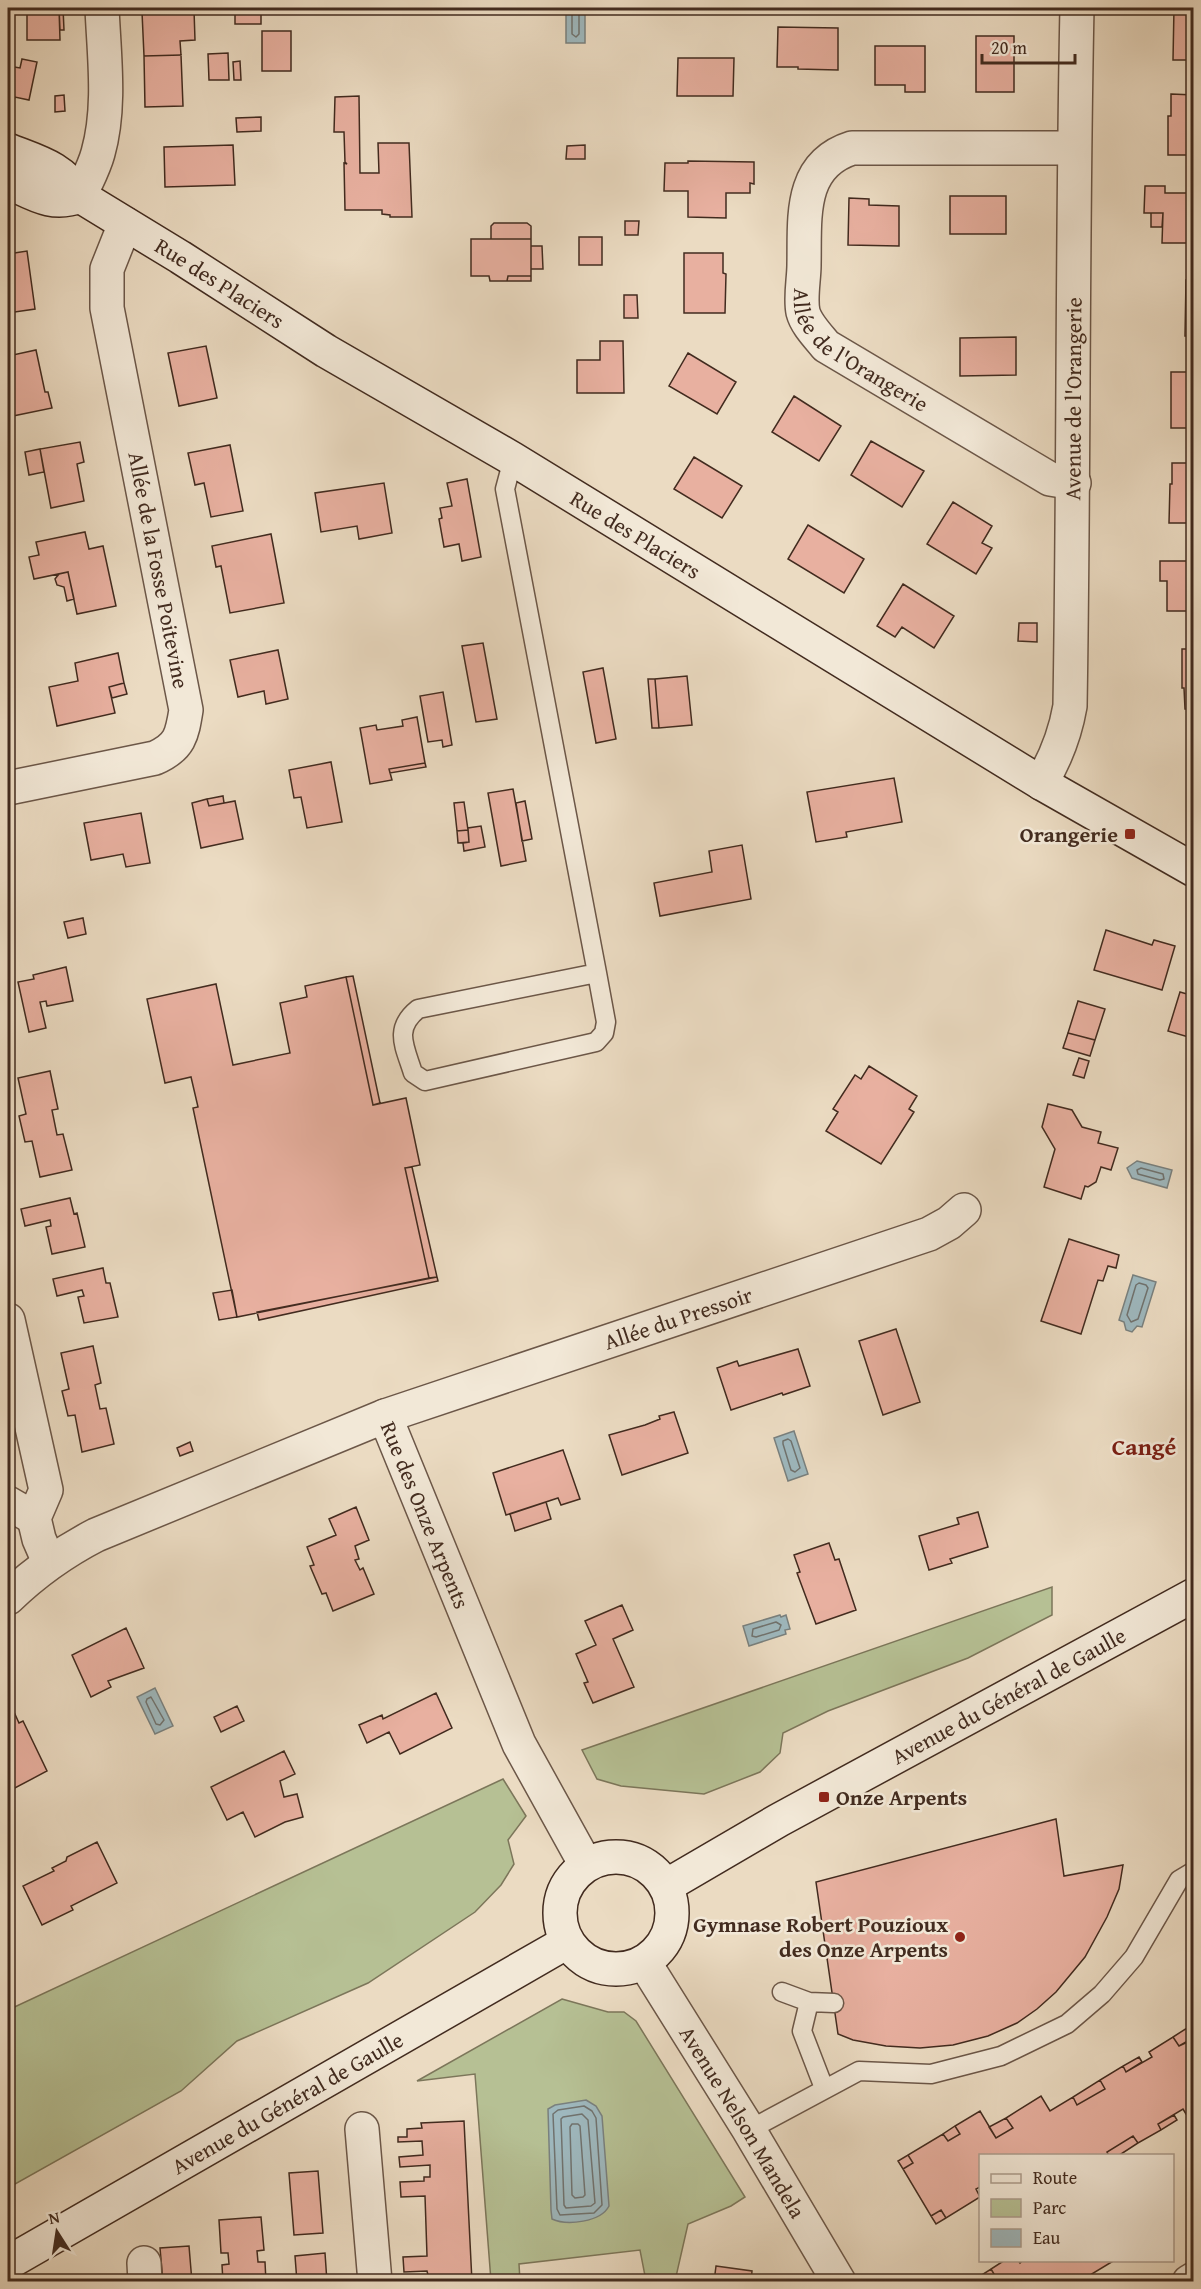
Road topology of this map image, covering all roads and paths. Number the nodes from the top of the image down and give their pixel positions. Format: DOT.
graph roads {
  1 [pos="102,8"];
  2 [pos="1077,8"];
  3 [pos="1074,148"];
  4 [pos="8,150"];
  5 [pos="8,182"];
  6 [pos="80,196"];
  7 [pos="125,224"];
  8 [pos="513,459"];
  9 [pos="1074,483"];
  10 [pos="1041,783"];
  11 [pos="8,788"];
  12 [pos="1194,870"];
  13 [pos="597,973"];
  14 [pos="964,1210"];
  15 [pos="8,1320"];
  16 [pos="385,1416"];
  17 [pos="21,1511"];
  18 [pos="49,1562"];
  19 [pos="1194,1595"];
  20 [pos="8,1598"];
  21 [pos="586,1865"];
  22 [pos="1194,1871"];
  23 [pos="666,1886"];
  24 [pos="567,1942"];
  25 [pos="644,1962"];
  26 [pos="782,1992"];
  27 [pos="808,2002"];
  28 [pos="834,2003"];
  29 [pos="824,2088"];
  30 [pos="362,2129"];
  31 [pos="749,2130"];
  32 [pos="8,2263"];
  33 [pos="1194,2279"];
  34 [pos="375,2282"];
  35 [pos="839,2282"];
  36 [pos="1188,2282"];
  1 -- 6 [label="street"];
  2 -- 3 [label="street, Avenue de l'Orangerie"];
  3 -- 9 [label="street, Avenue de l'Orangerie"];
  3 -- 9 [label="street, Allée de l'Orangerie"];
  4 -- 6 [label="street, Rue des Placiers"];
  5 -- 6 [label="street"];
  6 -- 7 [label="street, Rue des Placiers"];
  7 -- 8 [label="street, Rue des Placiers"];
  7 -- 11 [label="street, Allée de la Fosse Poitevine"];
  8 -- 10 [label="street, Rue des Placiers"];
  8 -- 13 [label="lane"];
  9 -- 10 [label="street, Avenue de l'Orangerie"];
  10 -- 12 [label="street, Rue des Placiers"];
  13 -- 13 [label="lane"];
  14 -- 16 [label="street, Allée du Pressoir"];
  15 -- 17 [label="street"];
  16 -- 18 [label="street, Rue des Onze Arpents"];
  16 -- 21 [label="street, Rue des Onze Arpents"];
  17 -- 18 [label="street"];
  18 -- 20 [label="street, Rue des Onze Arpents"];
  19 -- 23 [label="street, Avenue du Général de Gaulle"];
  21 -- 23 [label="street"];
  21 -- 24 [label="street"];
  22 -- 29 [label="lane"];
  23 -- 25 [label="street"];
  24 -- 25 [label="street"];
  24 -- 32 [label="street, Avenue du Général de Gaulle"];
  25 -- 31 [label="street, Avenue Nelson Mandela"];
  26 -- 27 [label="lane"];
  27 -- 28 [label="lane"];
  27 -- 29 [label="lane"];
  29 -- 31 [label="lane"];
  30 -- 34 [label="street"];
  31 -- 35 [label="street, Avenue Nelson Mandela"];
  33 -- 36 [label="street"];
}
